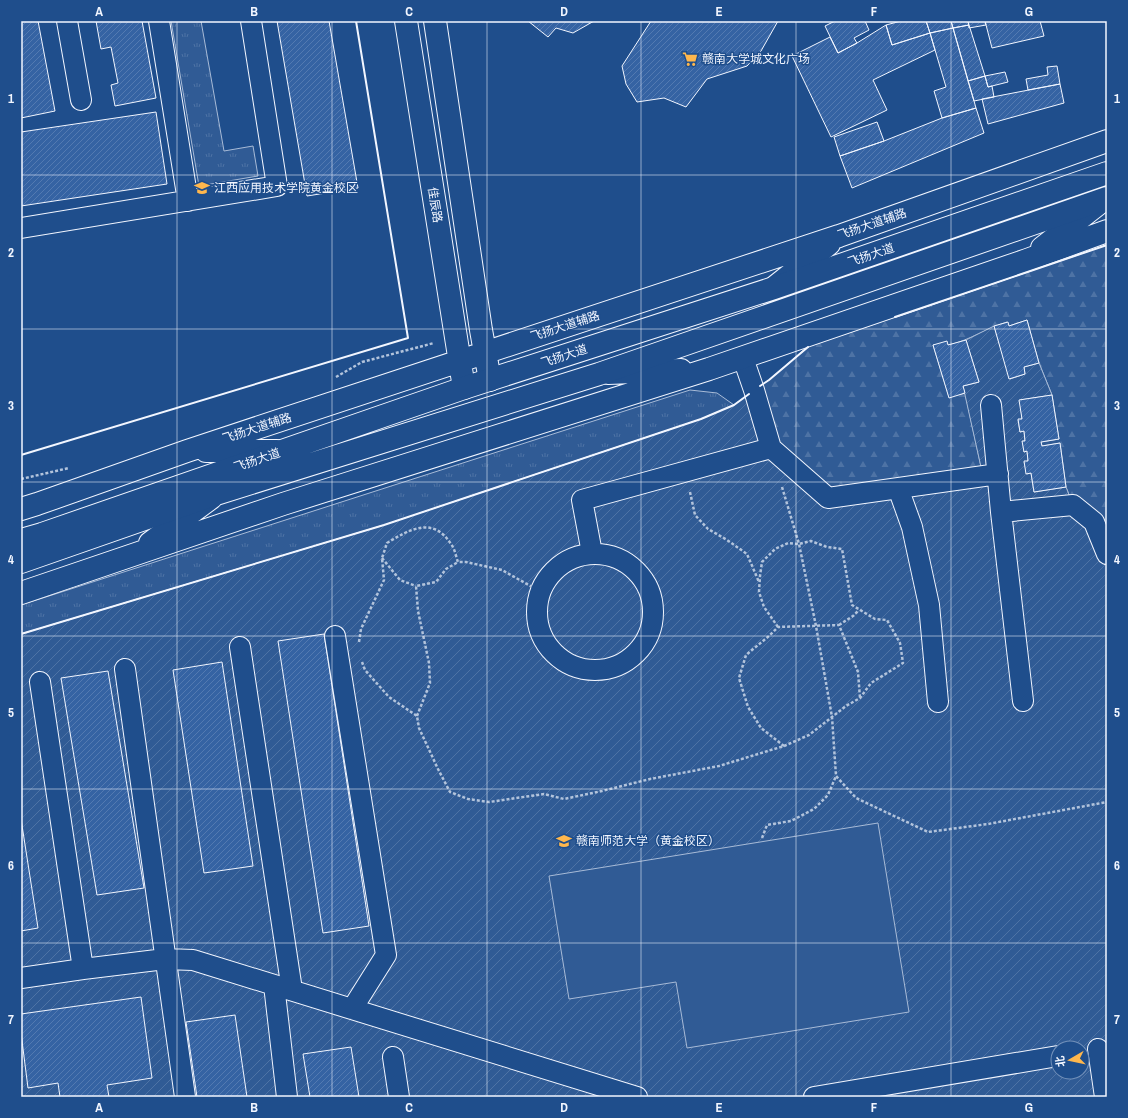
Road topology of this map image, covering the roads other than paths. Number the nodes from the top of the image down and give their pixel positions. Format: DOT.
graph roads {
  1 [pos="67,21"];
  2 [pos="159,21"];
  3 [pos="251,21"];
  4 [pos="406,21"];
  5 [pos="435,21"];
  6 [pos="81,100"];
  7 [pos="1107,141"];
  8 [pos="1107,161"];
  9 [pos="1107,173"];
  10 [pos="1076,184"];
  11 [pos="1106,198"];
  12 [pos="188,201"];
  13 [pos="21,228"];
  14 [pos="1107,231"];
  15 [pos="839,236"];
  16 [pos="1027,260"];
  17 [pos="774,288"];
  18 [pos="485,352"];
  19 [pos="743,358"];
  20 [pos="460,361"];
  21 [pos="709,369"];
  22 [pos="598,374"];
  23 [pos="490,380"];
  24 [pos="464,388"];
  25 [pos="991,405"];
  26 [pos="771,448"];
  27 [pos="187,451"];
  28 [pos="280,451"];
  29 [pos="998,474"];
  30 [pos="898,488"];
  31 [pos="216,494"];
  32 [pos="21,509"];
  33 [pos="1002,512"];
  34 [pos="21,540"];
  35 [pos="592,553"];
  36 [pos="1107,554"];
  37 [pos="131,556"];
  38 [pos="21,562"];
  39 [pos="21,593"];
  40 [pos="335,636"];
  41 [pos="240,647"];
  42 [pos="125,669"];
  43 [pos="40,682"];
  44 [pos="1023,701"];
  45 [pos="938,702"];
  46 [pos="165,959"];
  47 [pos="83,969"];
  48 [pos="21,978"];
  49 [pos="283,988"];
  50 [pos="352,1009"];
  51 [pos="1096,1050"];
  52 [pos="393,1057"];
  53 [pos="1050,1057"];
  54 [pos="185,1097"];
  55 [pos="288,1097"];
  56 [pos="399,1097"];
  57 [pos="637,1097"];
  58 [pos="814,1097"];
  59 [pos="1105,1097"];
  1 -- 6 [label="street"];
  2 -- 12 [label="street"];
  3 -- 12 [label="street"];
  4 -- 20 [label="main road, 佳辰路"];
  5 -- 18 [label="main road"];
  7 -- 15 [label="main road, 飞扬大道辅路"];
  8 -- 10 [label="main road"];
  9 -- 10 [label="main road, 飞扬大道"];
  10 -- 17 [label="main road, 飞扬大道"];
  11 -- 16 [label="main road"];
  11 -- 22 [label="main road, 飞扬大道"];
  12 -- 13 [label="street"];
  14 -- 16 [label="main road"];
  15 -- 17 [label="main road"];
  15 -- 18 [label="main road, 飞扬大道辅路"];
  16 -- 19 [label="main road"];
  17 -- 23 [label="main road, 飞扬大道"];
  18 -- 20 [label="main road, 飞扬大道辅路"];
  18 -- 23 [label="main road"];
  19 -- 21 [label="main road"];
  19 -- 26 [label="street"];
  20 -- 24 [label="main road, 佳辰路"];
  20 -- 27 [label="main road, 飞扬大道辅路"];
  21 -- 22 [label="main road"];
  21 -- 37 [label="main road"];
  22 -- 31 [label="main road, 飞扬大道"];
  23 -- 24 [label="main road, 飞扬大道"];
  24 -- 28 [label="main road, 飞扬大道"];
  25 -- 29 [label="street"];
  26 -- 30 [label="street"];
  26 -- 35 [label="street"];
  27 -- 28 [label="main road"];
  27 -- 32 [label="main road, 飞扬大道辅路"];
  28 -- 34 [label="main road, 飞扬大道"];
  29 -- 30 [label="street"];
  29 -- 33 [label="street"];
  30 -- 45 [label="street"];
  31 -- 37 [label="main road"];
  31 -- 38 [label="main road, 飞扬大道"];
  33 -- 36 [label="street"];
  33 -- 44 [label="street"];
  35 -- 35 [label="street"];
  37 -- 39 [label="main road"];
  40 -- 50 [label="street"];
  41 -- 49 [label="street"];
  42 -- 46 [label="street"];
  43 -- 47 [label="street"];
  46 -- 47 [label="street"];
  46 -- 49 [label="street"];
  46 -- 54 [label="street"];
  47 -- 48 [label="street"];
  49 -- 50 [label="street"];
  49 -- 55 [label="street"];
  50 -- 57 [label="street"];
  51 -- 59 [label="street"];
  52 -- 56 [label="street"];
  53 -- 58 [label="street"];
}
